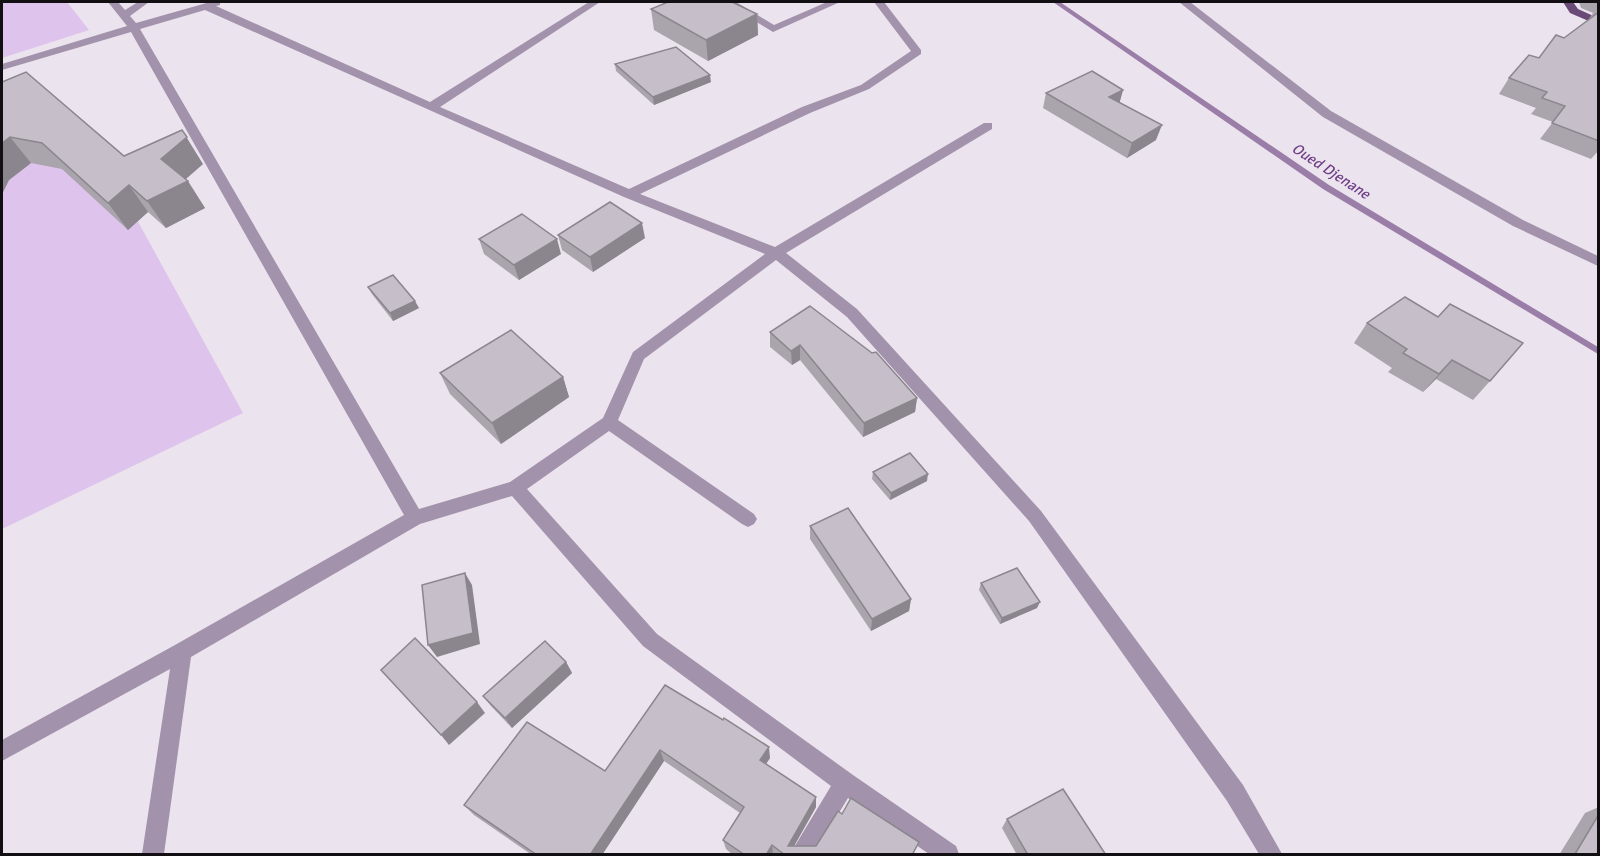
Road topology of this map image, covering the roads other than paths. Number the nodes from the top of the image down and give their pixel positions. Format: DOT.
graph roads {
  1 [pos="113,2"];
  2 [pos="144,2"];
  3 [pos="222,2"];
  4 [pos="595,2"];
  5 [pos="729,2"];
  6 [pos="836,2"];
  7 [pos="879,2"];
  8 [pos="1184,2"];
  9 [pos="1568,2"];
  10 [pos="206,6"];
  11 [pos="129,22"];
  12 [pos="1599,22"];
  13 [pos="2,67"];
  14 [pos="432,107"];
  15 [pos="988,126"];
  16 [pos="628,194"];
  17 [pos="776,253"];
  18 [pos="1599,261"];
  19 [pos="609,422"];
  20 [pos="515,488"];
  21 [pos="415,518"];
  22 [pos="748,519"];
  23 [pos="182,652"];
  24 [pos="2,751"];
  25 [pos="845,783"];
  26 [pos="153,855"];
  27 [pos="801,855"];
  28 [pos="948,855"];
  29 [pos="1271,855"];
  1 -- 11 [label="street"];
  2 -- 11 [label="street"];
  3 -- 10 [label="street"];
  4 -- 14 [label="street"];
  5 -- 6 [label="street"];
  7 -- 16 [label="street"];
  8 -- 18 [label="street"];
  9 -- 12 [label="main road"];
  10 -- 11 [label="street"];
  10 -- 14 [label="street"];
  11 -- 13 [label="street"];
  11 -- 21 [label="street"];
  14 -- 16 [label="street"];
  15 -- 17 [label="street"];
  16 -- 17 [label="street"];
  17 -- 19 [label="street"];
  17 -- 29 [label="street"];
  19 -- 20 [label="street"];
  19 -- 22 [label="street"];
  20 -- 21 [label="street"];
  20 -- 25 [label="street"];
  21 -- 23 [label="street"];
  23 -- 24 [label="street"];
  23 -- 26 [label="street"];
  25 -- 27 [label="street"];
  25 -- 28 [label="street"];
}
